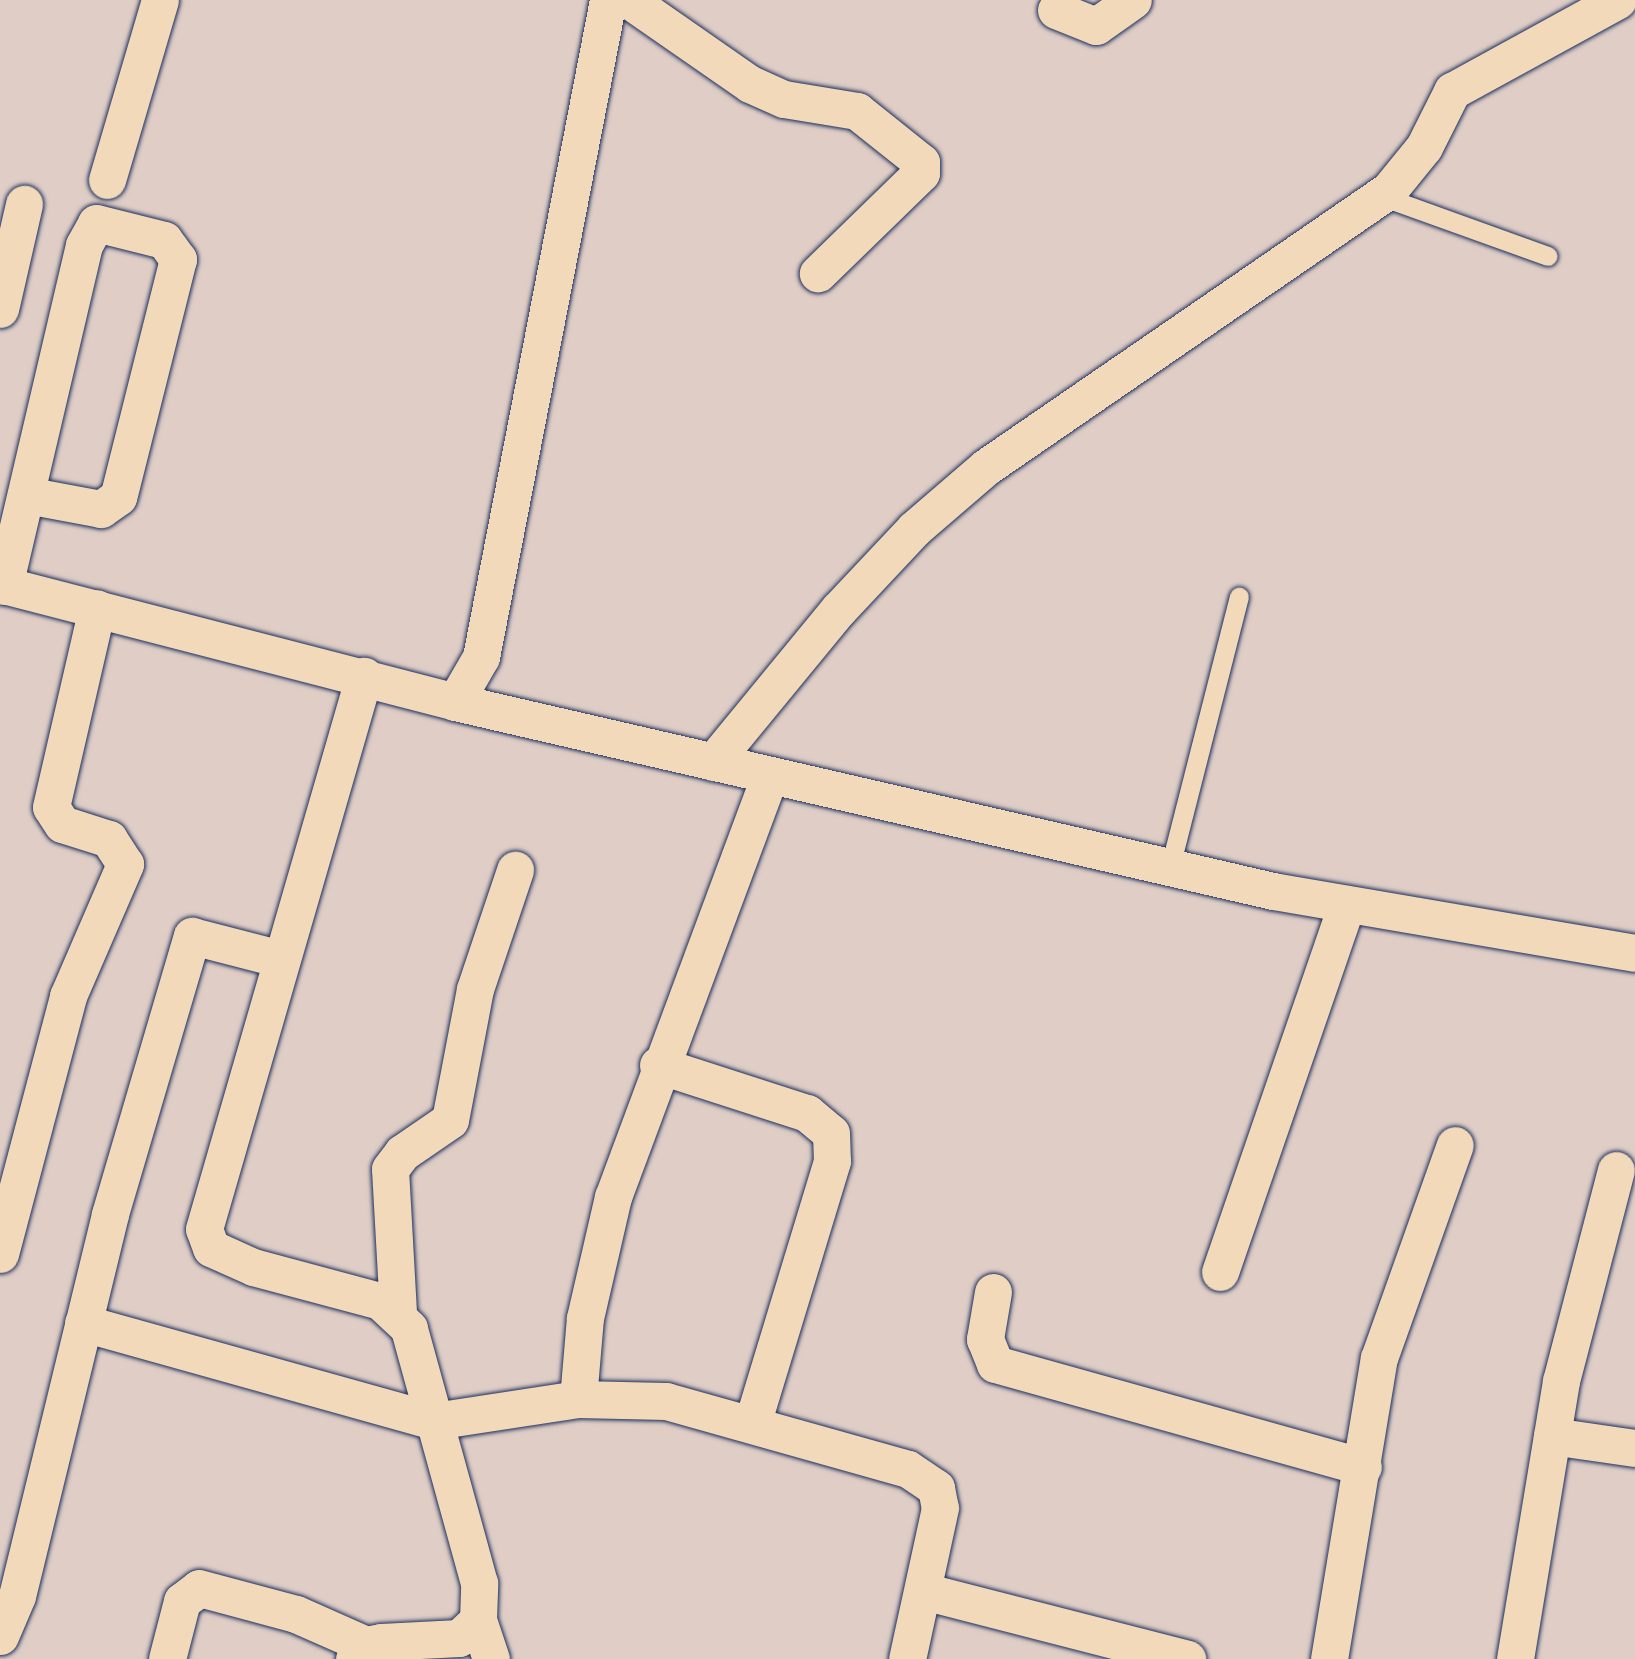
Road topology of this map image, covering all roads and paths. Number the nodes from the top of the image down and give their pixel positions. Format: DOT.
graph roads {
  1 [pos="160,0"];
  2 [pos="608,0"];
  3 [pos="629,0"];
  4 [pos="1133,0"];
  5 [pos="1618,0"];
  6 [pos="1056,10"];
  7 [pos="1564,11"];
  8 [pos="107,180"];
  9 [pos="1381,197"];
  10 [pos="24,204"];
  11 [pos="1548,256"];
  12 [pos="818,273"];
  13 [pos="0,309"];
  14 [pos="26,495"];
  15 [pos="2,585"];
  16 [pos="1238,597"];
  17 [pos="97,608"];
  18 [pos="364,676"];
  19 [pos="456,702"];
  20 [pos="713,762"];
  21 [pos="770,775"];
  22 [pos="1170,867"];
  23 [pos="515,870"];
  24 [pos="1347,904"];
  25 [pos="1635,953"];
  26 [pos="281,959"];
  27 [pos="658,1065"];
  28 [pos="1455,1145"];
  29 [pos="1616,1170"];
  30 [pos="0,1254"];
  31 [pos="1220,1272"];
  32 [pos="993,1292"];
  33 [pos="398,1312"];
  34 [pos="83,1323"];
  35 [pos="578,1399"];
  36 [pos="434,1421"];
  37 [pos="753,1421"];
  38 [pos="1552,1436"];
  39 [pos="1635,1448"];
  40 [pos="1363,1467"];
  41 [pos="923,1591"];
  42 [pos="478,1620"];
  43 [pos="0,1636"];
  44 [pos="360,1652"];
  45 [pos="167,1659"];
  46 [pos="491,1659"];
  47 [pos="907,1659"];
  48 [pos="1187,1659"];
  49 [pos="1329,1659"];
  50 [pos="1515,1659"];
  1 -- 8 [label="street"];
  2 -- 19 [label="street"];
  3 -- 12 [label="street"];
  4 -- 6 [label="street"];
  5 -- 7 [label="street"];
  7 -- 9 [label="street"];
  9 -- 11 [label="lane"];
  9 -- 20 [label="street"];
  10 -- 13 [label="street"];
  14 -- 14 [label="street"];
  14 -- 15 [label="street"];
  15 -- 17 [label="street"];
  16 -- 22 [label="lane"];
  17 -- 18 [label="street"];
  17 -- 30 [label="street"];
  18 -- 19 [label="street"];
  18 -- 26 [label="street"];
  19 -- 20 [label="street"];
  20 -- 21 [label="street"];
  21 -- 22 [label="street"];
  21 -- 27 [label="street"];
  22 -- 24 [label="street"];
  23 -- 33 [label="street"];
  24 -- 25 [label="street"];
  24 -- 31 [label="street"];
  26 -- 33 [label="street"];
  26 -- 34 [label="street"];
  27 -- 35 [label="street"];
  27 -- 37 [label="street"];
  28 -- 40 [label="street"];
  29 -- 38 [label="street"];
  32 -- 40 [label="street"];
  33 -- 36 [label="street"];
  34 -- 36 [label="street"];
  34 -- 43 [label="street"];
  35 -- 36 [label="street"];
  35 -- 37 [label="street"];
  36 -- 42 [label="street"];
  37 -- 41 [label="street"];
  38 -- 39 [label="street"];
  38 -- 50 [label="street"];
  40 -- 49 [label="street"];
  41 -- 47 [label="street"];
  41 -- 48 [label="street"];
  42 -- 44 [label="street"];
  42 -- 46 [label="street"];
  44 -- 45 [label="street"];
}
